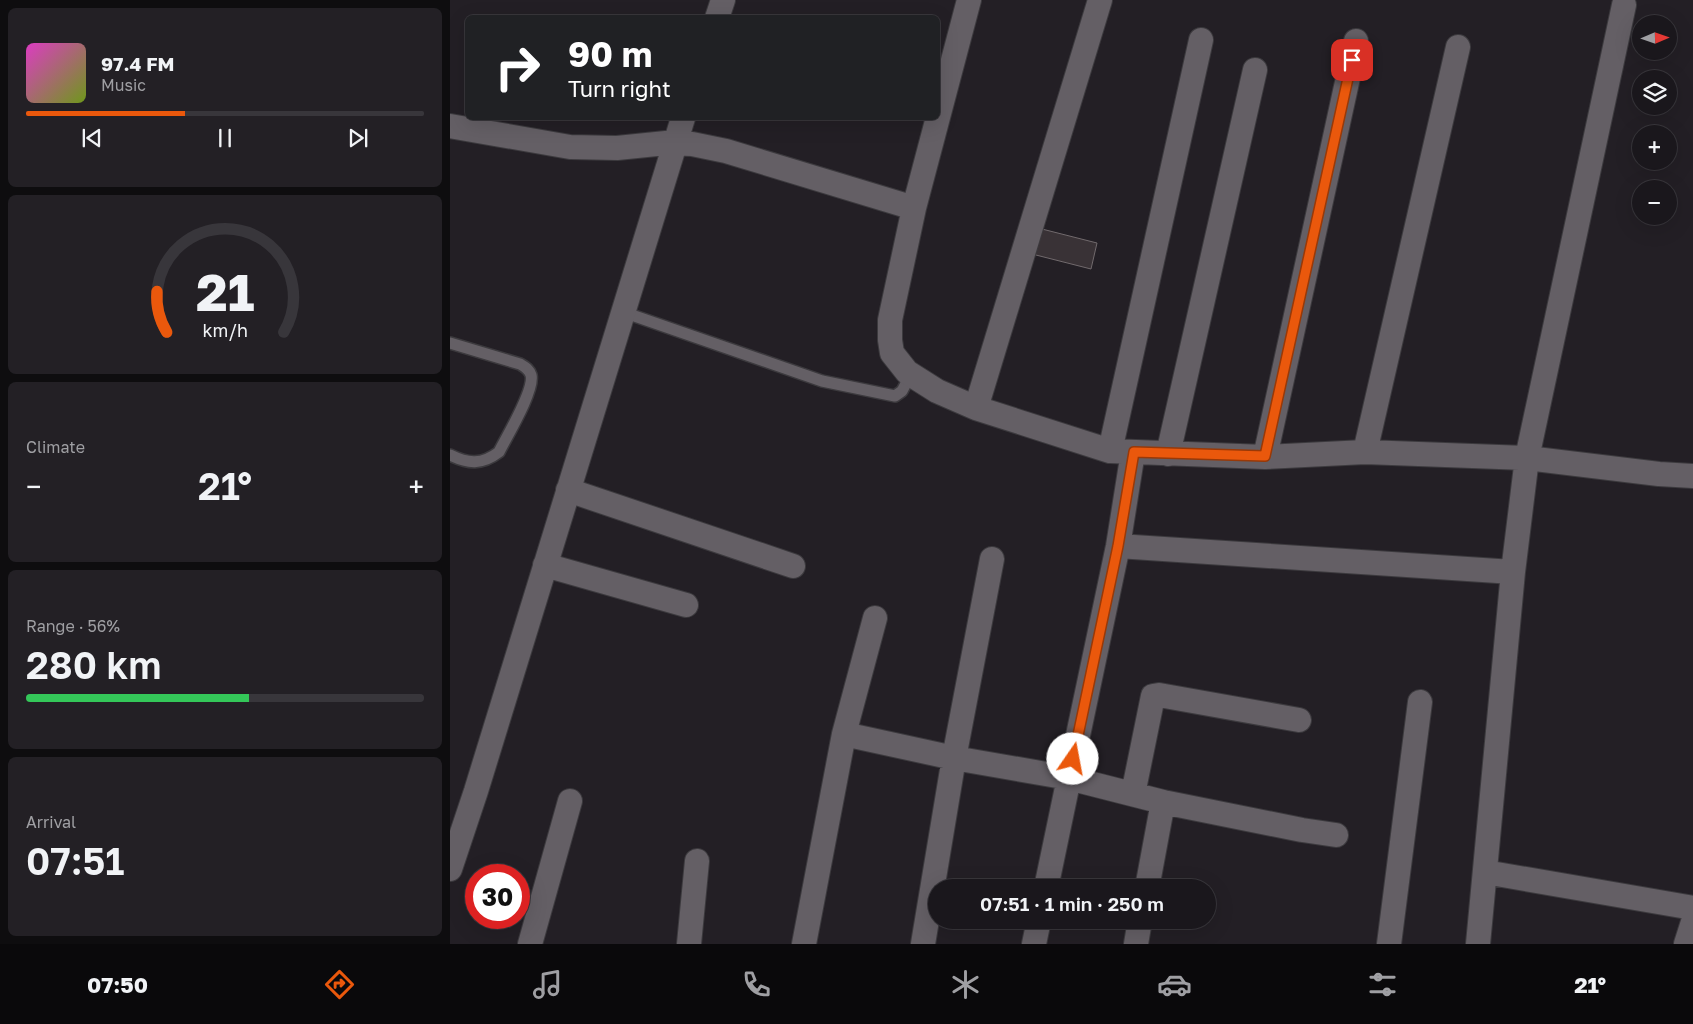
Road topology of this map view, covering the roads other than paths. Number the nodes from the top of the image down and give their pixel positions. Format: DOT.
graph roads {
  1 [pos="723,0"];
  2 [pos="969,0"];
  3 [pos="1100,0"];
  4 [pos="1624,5"];
  5 [pos="718,15"];
  6 [pos="1201,40"];
  7 [pos="1356,41"];
  8 [pos="1458,47"];
  9 [pos="1255,70"];
  10 [pos="940,110"];
  11 [pos="682,120"];
  12 [pos="937,120"];
  13 [pos="450,126"];
  14 [pos="675,144"];
  15 [pos="914,208"];
  16 [pos="623,312"];
  17 [pos="450,343"];
  18 [pos="911,374"];
  19 [pos="976,408"];
  20 [pos="1110,450"];
  21 [pos="1134,452"];
  22 [pos="1365,452"];
  23 [pos="1168,454"];
  24 [pos="450,455"];
  25 [pos="1265,456"];
  26 [pos="1527,458"];
  27 [pos="1693,476"];
  28 [pos="568,490"];
  29 [pos="1118,546"];
  30 [pos="992,559"];
  31 [pos="545,565"];
  32 [pos="793,566"];
  33 [pos="1513,572"];
  34 [pos="686,605"];
  35 [pos="874,618"];
  36 [pos="1420,702"];
  37 [pos="1299,720"];
  38 [pos="844,734"];
  39 [pos="954,758"];
  40 [pos="1069,778"];
  41 [pos="1133,794"];
  42 [pos="570,801"];
  43 [pos="1163,802"];
  44 [pos="1336,835"];
  45 [pos="696,861"];
  46 [pos="450,869"];
  47 [pos="1485,872"];
  48 [pos="1048,879"];
  49 [pos="1149,879"];
  50 [pos="1693,908"];
  51 [pos="1693,922"];
  52 [pos="1037,929"];
  53 [pos="1138,929"];
  54 [pos="530,944"];
  55 [pos="689,944"];
  56 [pos="804,944"];
  57 [pos="923,944"];
  58 [pos="1034,944"];
  59 [pos="1136,944"];
  60 [pos="1390,944"];
  61 [pos="1478,944"];
  62 [pos="1686,944"];
  1 -- 5 [label="street"];
  2 -- 10 [label="street"];
  3 -- 19 [label="street"];
  4 -- 26 [label="street"];
  6 -- 20 [label="street"];
  7 -- 25 [label="street"];
  8 -- 22 [label="street"];
  9 -- 23 [label="street"];
  11 -- 14 [label="street"];
  12 -- 15 [label="street"];
  13 -- 14 [label="street"];
  14 -- 15 [label="street"];
  14 -- 16 [label="street"];
  15 -- 18 [label="street"];
  16 -- 18 [label="lane"];
  16 -- 28 [label="street"];
  17 -- 24 [label="lane"];
  18 -- 19 [label="street"];
  19 -- 20 [label="street"];
  20 -- 21 [label="street"];
  21 -- 23 [label="street"];
  21 -- 29 [label="street"];
  22 -- 25 [label="street"];
  22 -- 26 [label="street"];
  23 -- 25 [label="street"];
  26 -- 27 [label="street"];
  26 -- 33 [label="street"];
  28 -- 31 [label="street"];
  28 -- 32 [label="street"];
  29 -- 33 [label="street"];
  29 -- 40 [label="street"];
  30 -- 39 [label="street"];
  31 -- 34 [label="street"];
  31 -- 46 [label="street"];
  33 -- 47 [label="street"];
  35 -- 38 [label="street"];
  36 -- 60 [label="street"];
  37 -- 41 [label="street"];
  38 -- 39 [label="street"];
  38 -- 56 [label="street"];
  39 -- 40 [label="street"];
  39 -- 57 [label="street"];
  40 -- 41 [label="street"];
  40 -- 48 [label="street"];
  41 -- 43 [label="street"];
  42 -- 54 [label="street"];
  43 -- 44 [label="street"];
  43 -- 49 [label="street"];
  45 -- 55 [label="street"];
  47 -- 50 [label="street"];
  47 -- 61 [label="street"];
  51 -- 62 [label="street"];
  52 -- 58 [label="street"];
  53 -- 59 [label="street"];
}
